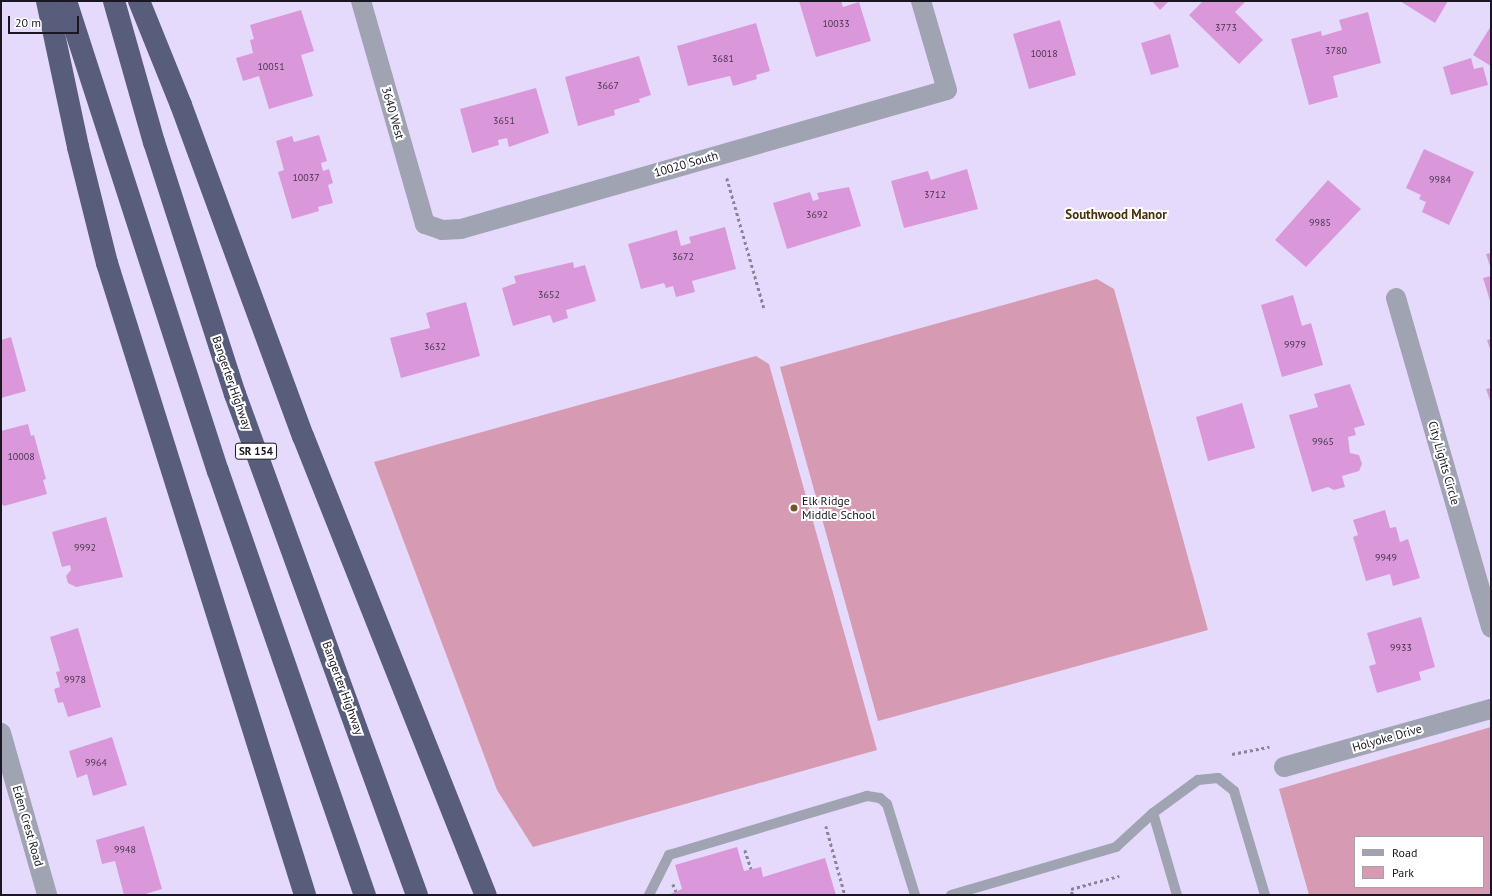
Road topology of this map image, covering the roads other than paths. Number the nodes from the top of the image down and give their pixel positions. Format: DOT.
graph roads {
  1 [pos="47,1"];
  2 [pos="66,1"];
  3 [pos="114,1"];
  4 [pos="139,1"];
  5 [pos="361,1"];
  6 [pos="921,1"];
  7 [pos="426,224"];
  8 [pos="1396,298"];
  9 [pos="1491,628"];
  10 [pos="1491,709"];
  11 [pos="1,733"];
  12 [pos="1284,767"];
  13 [pos="1153,813"];
  14 [pos="48,895"];
  15 [pos="305,895"];
  16 [pos="365,895"];
  17 [pos="417,895"];
  18 [pos="486,895"];
  19 [pos="649,895"];
  20 [pos="915,895"];
  21 [pos="951,895"];
  22 [pos="1176,895"];
  23 [pos="1266,895"];
  1 -- 15 [label="highway"];
  2 -- 16 [label="highway"];
  3 -- 17 [label="highway, Bangerter Highway / SR 154"];
  4 -- 18 [label="highway"];
  5 -- 7 [label="street, 3640 West"];
  6 -- 7 [label="street, 10020 South"];
  8 -- 9 [label="street, City Lights Circle"];
  10 -- 12 [label="street, Holyoke Drive"];
  11 -- 14 [label="street, Eden Crest Road"];
  13 -- 21 [label="lane"];
  13 -- 22 [label="lane"];
  13 -- 23 [label="lane"];
  19 -- 20 [label="lane"];
}
